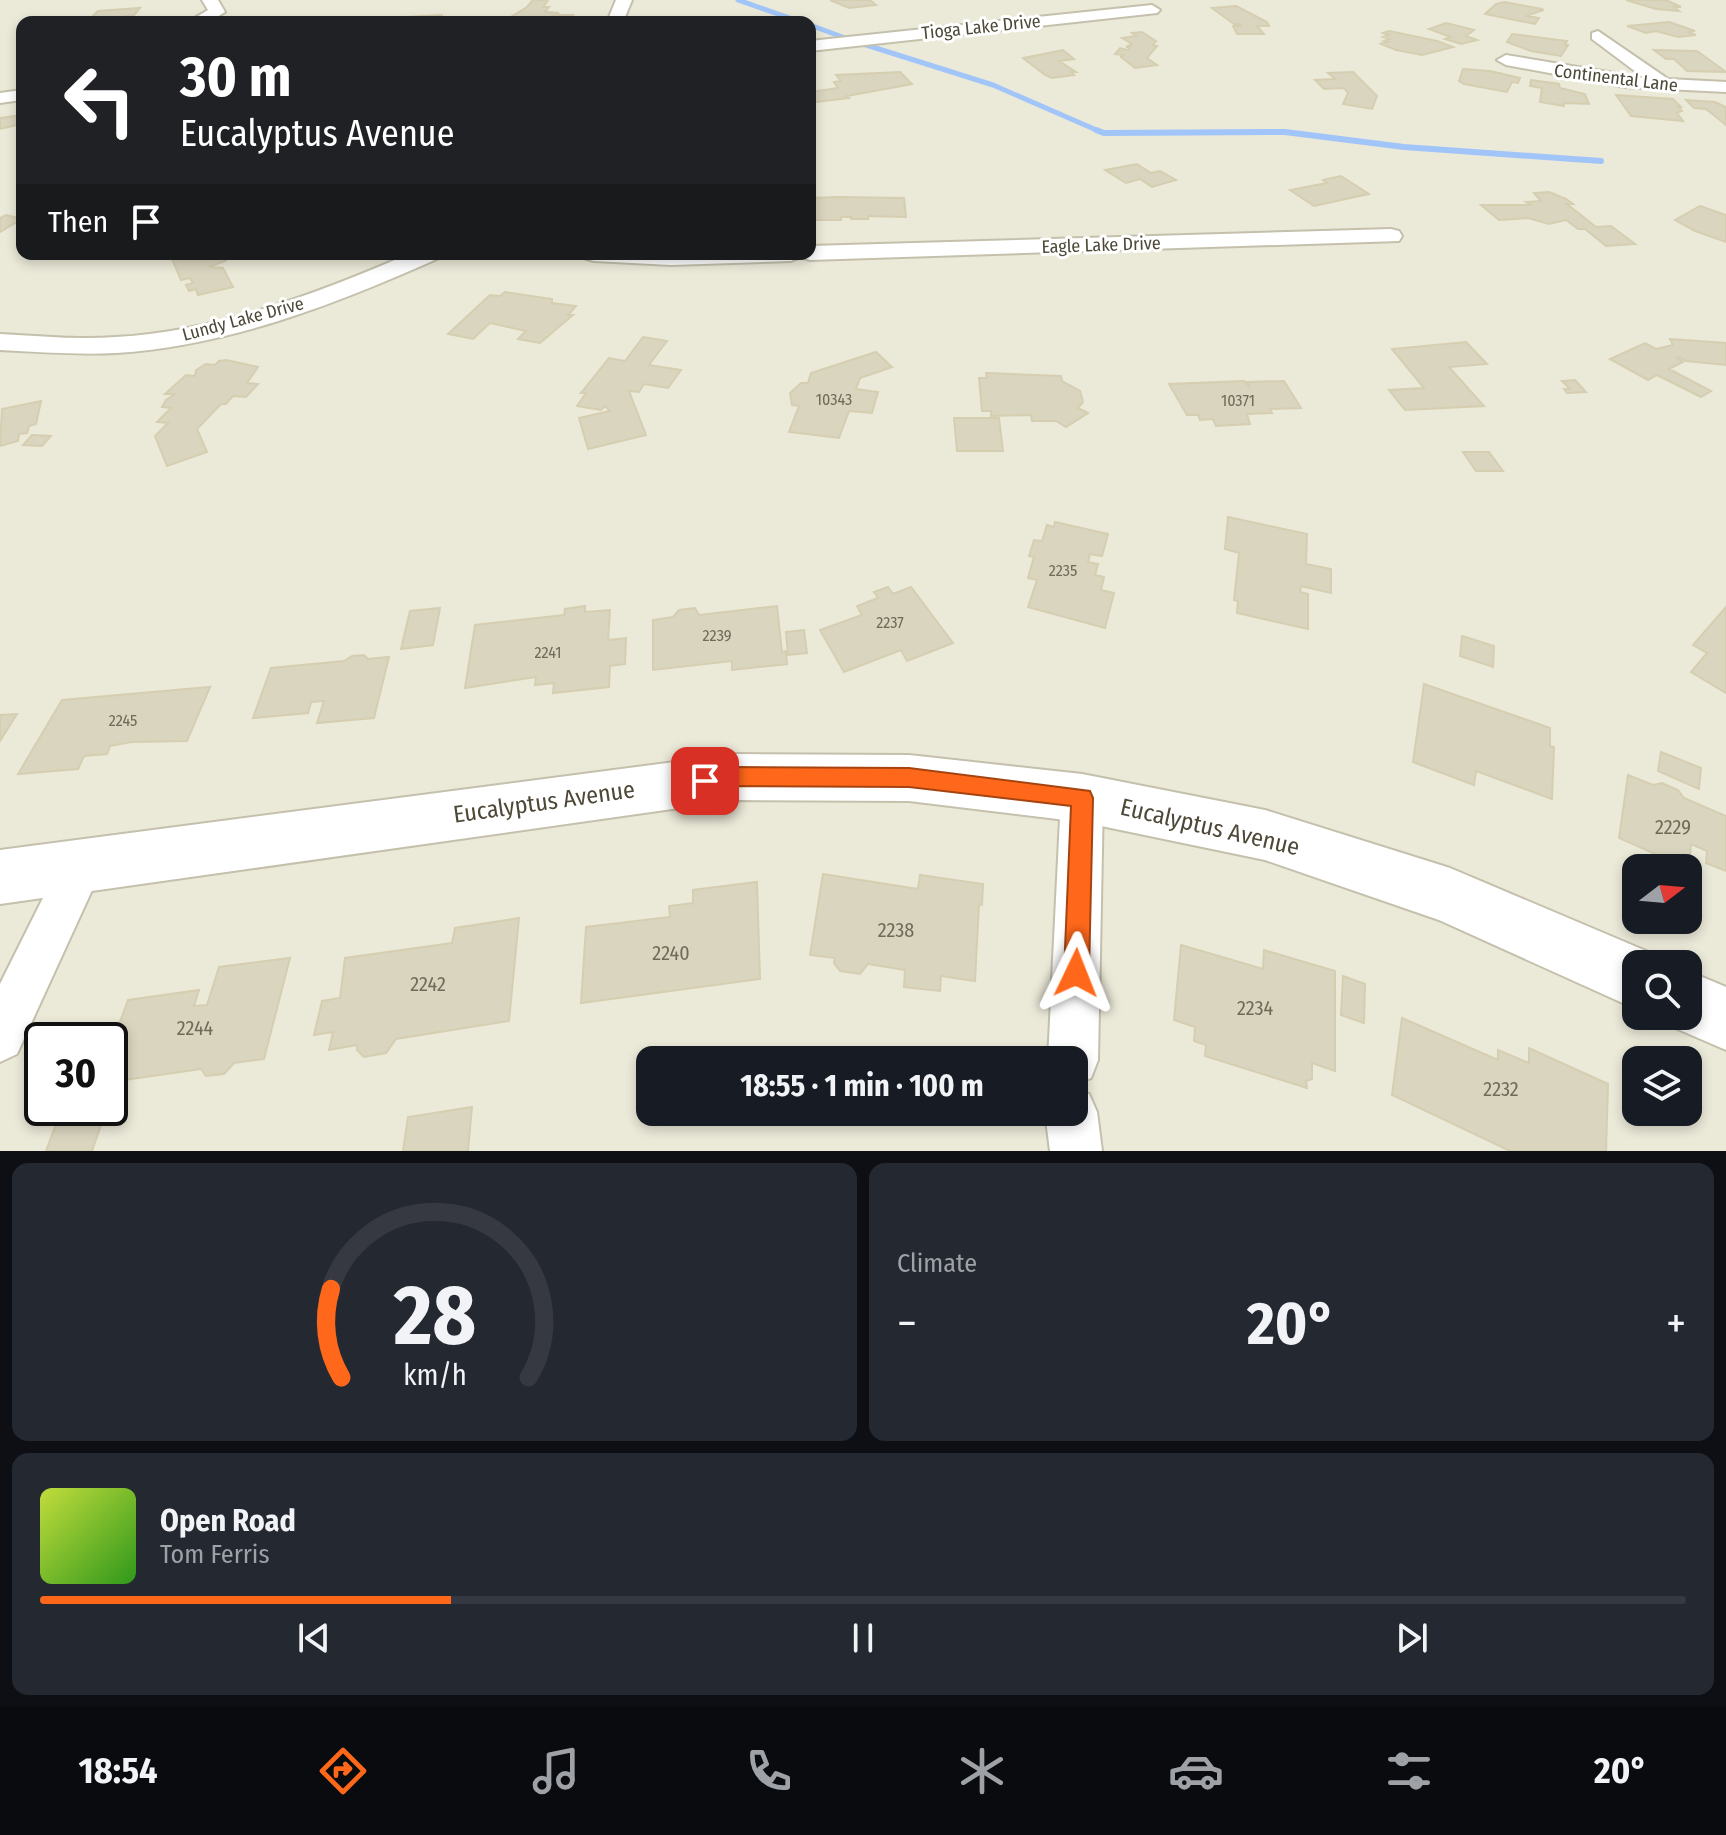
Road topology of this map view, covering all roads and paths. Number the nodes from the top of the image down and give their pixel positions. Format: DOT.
graph roads {
  1 [pos="1011,5"];
  2 [pos="1152,10"];
  3 [pos="1034,22"];
  4 [pos="1598,36"];
  5 [pos="816,45"];
  6 [pos="1506,60"];
  7 [pos="1665,86"];
  8 [pos="1726,87"];
  9 [pos="1391,236"];
  10 [pos="816,253"];
  11 [pos="416,260"];
  12 [pos="0,342"];
  13 [pos="1082,798"];
  14 [pos="82,864"];
  15 [pos="0,877"];
  16 [pos="1622,972"];
  17 [pos="1702,1008"];
  18 [pos="1726,1019"];
  19 [pos="0,1037"];
  20 [pos="1073,1046"];
  21 [pos="1073,1126"];
  22 [pos="1076,1151"];
  1 -- 3 [label="street"];
  2 -- 3 [label="street, Tioga Lake Drive"];
  3 -- 5 [label="street, Tioga Lake Drive"];
  4 -- 7 [label="street"];
  6 -- 7 [label="street, Continental Lane"];
  7 -- 8 [label="street, Continental Lane"];
  9 -- 10 [label="street, Eagle Lake Drive"];
  11 -- 12 [label="street, Lundy Lake Drive"];
  13 -- 14 [label="street, Eucalyptus Avenue"];
  13 -- 16 [label="street, Eucalyptus Avenue"];
  13 -- 20 [label="street"];
  14 -- 15 [label="street, Eucalyptus Avenue"];
  14 -- 19 [label="street"];
  17 -- 18 [label="street"];
  21 -- 22 [label="street"];
}
